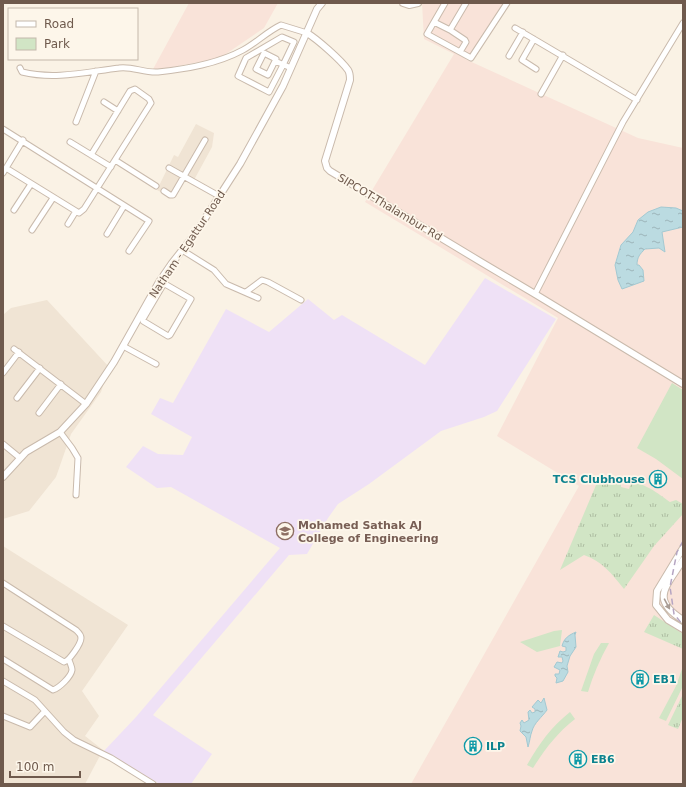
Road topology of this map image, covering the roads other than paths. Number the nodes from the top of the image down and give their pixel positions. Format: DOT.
graph roads {
  1 [pos="322,3"];
  2 [pos="403,3"];
  3 [pos="418,3"];
  4 [pos="445,3"];
  5 [pos="466,3"];
  6 [pos="506,3"];
  7 [pos="434,22"];
  8 [pos="683,23"];
  9 [pos="515,28"];
  10 [pos="450,30"];
  11 [pos="523,32"];
  12 [pos="307,33"];
  13 [pos="534,39"];
  14 [pos="460,52"];
  15 [pos="509,56"];
  16 [pos="563,56"];
  17 [pos="275,61"];
  18 [pos="283,65"];
  19 [pos="20,68"];
  20 [pos="291,68"];
  21 [pos="536,69"];
  22 [pos="96,71"];
  23 [pos="541,94"];
  24 [pos="637,100"];
  25 [pos="104,102"];
  26 [pos="118,111"];
  27 [pos="76,122"];
  28 [pos="3,129"];
  29 [pos="23,140"];
  30 [pos="205,140"];
  31 [pos="70,142"];
  32 [pos="91,155"];
  33 [pos="115,160"];
  34 [pos="111,167"];
  35 [pos="169,168"];
  36 [pos="5,170"];
  37 [pos="184,176"];
  38 [pos="31,184"];
  39 [pos="156,186"];
  40 [pos="97,188"];
  41 [pos="164,191"];
  42 [pos="219,196"];
  43 [pos="53,198"];
  44 [pos="124,206"];
  45 [pos="14,210"];
  46 [pos="76,211"];
  47 [pos="68,224"];
  48 [pos="32,230"];
  49 [pos="107,234"];
  50 [pos="182,250"];
  51 [pos="129,251"];
  52 [pos="161,283"];
  53 [pos="246,292"];
  54 [pos="535,294"];
  55 [pos="258,298"];
  56 [pos="301,300"];
  57 [pos="142,317"];
  58 [pos="123,346"];
  59 [pos="156,364"];
  60 [pos="40,368"];
  61 [pos="3,373"];
  62 [pos="61,384"];
  63 [pos="683,384"];
  64 [pos="17,398"];
  65 [pos="86,404"];
  66 [pos="39,413"];
  67 [pos="60,432"];
  68 [pos="3,444"];
  69 [pos="20,458"];
  70 [pos="3,477"];
  71 [pos="76,495"];
  72 [pos="683,548"];
  73 [pos="683,560"];
  74 [pos="3,583"];
  75 [pos="683,620"];
  76 [pos="3,626"];
  77 [pos="683,629"];
  78 [pos="3,659"];
  79 [pos="68,660"];
  80 [pos="3,681"];
  81 [pos="45,710"];
  82 [pos="3,716"];
  83 [pos="153,784"];
  1 -- 12 [label="street, Natham - Egattur Road"];
  2 -- 3 [label="street"];
  4 -- 7 [label="street"];
  5 -- 10 [label="street"];
  6 -- 14 [label="street"];
  7 -- 10 [label="street"];
  7 -- 14 [label="street"];
  8 -- 24 [label="street"];
  9 -- 11 [label="street"];
  10 -- 14 [label="street"];
  11 -- 13 [label="street"];
  11 -- 15 [label="street"];
  12 -- 20 [label="street, Natham - Egattur Road"];
  12 -- 22 [label="street, SIPCOT-Thalambur Rd"];
  12 -- 54 [label="street, SIPCOT-Thalambur Rd"];
  13 -- 16 [label="street"];
  13 -- 21 [label="street"];
  16 -- 23 [label="street"];
  16 -- 24 [label="street"];
  17 -- 17 [label="street"];
  17 -- 18 [label="street"];
  18 -- 18 [label="street"];
  18 -- 20 [label="street"];
  19 -- 22 [label="street, SIPCOT-Thalambur Rd"];
  20 -- 42 [label="street, Natham - Egattur Road"];
  22 -- 27 [label="street"];
  24 -- 54 [label="street"];
  25 -- 26 [label="street"];
  26 -- 32 [label="street"];
  26 -- 33 [label="street"];
  28 -- 29 [label="street"];
  29 -- 36 [label="street"];
  29 -- 40 [label="street"];
  30 -- 37 [label="street"];
  31 -- 32 [label="street"];
  32 -- 34 [label="street"];
  33 -- 34 [label="street"];
  33 -- 39 [label="street"];
  34 -- 40 [label="street"];
  35 -- 37 [label="street"];
  36 -- 38 [label="street"];
  37 -- 41 [label="street"];
  37 -- 42 [label="street"];
  38 -- 43 [label="street"];
  38 -- 45 [label="street"];
  40 -- 44 [label="street"];
  40 -- 46 [label="street"];
  42 -- 50 [label="street, Natham - Egattur Road"];
  43 -- 46 [label="street"];
  43 -- 48 [label="street"];
  44 -- 49 [label="street"];
  44 -- 51 [label="street"];
  46 -- 47 [label="street"];
  50 -- 52 [label="street, Natham - Egattur Road"];
  50 -- 53 [label="street"];
  52 -- 57 [label="street, Natham - Egattur Road"];
  52 -- 57 [label="street"];
  53 -- 55 [label="street"];
  53 -- 56 [label="street"];
  54 -- 63 [label="street, SIPCOT-Thalambur Rd"];
  57 -- 58 [label="street, Natham - Egattur Road"];
  58 -- 59 [label="street"];
  58 -- 65 [label="street, Natham - Egattur Road"];
  60 -- 61 [label="street"];
  60 -- 62 [label="street"];
  60 -- 64 [label="street"];
  62 -- 65 [label="street"];
  62 -- 66 [label="street"];
  65 -- 67 [label="street, Natham - Egattur Road"];
  67 -- 69 [label="street, Natham - Egattur Road"];
  67 -- 71 [label="street"];
  68 -- 69 [label="street"];
  69 -- 70 [label="street, Natham - Egattur Road"];
  72 -- 77 [label="street"];
  73 -- 75 [label="street, one-way"];
  74 -- 79 [label="street"];
  76 -- 79 [label="street"];
  78 -- 79 [label="street"];
  80 -- 81 [label="street"];
  81 -- 82 [label="street"];
  81 -- 83 [label="street"];
}
